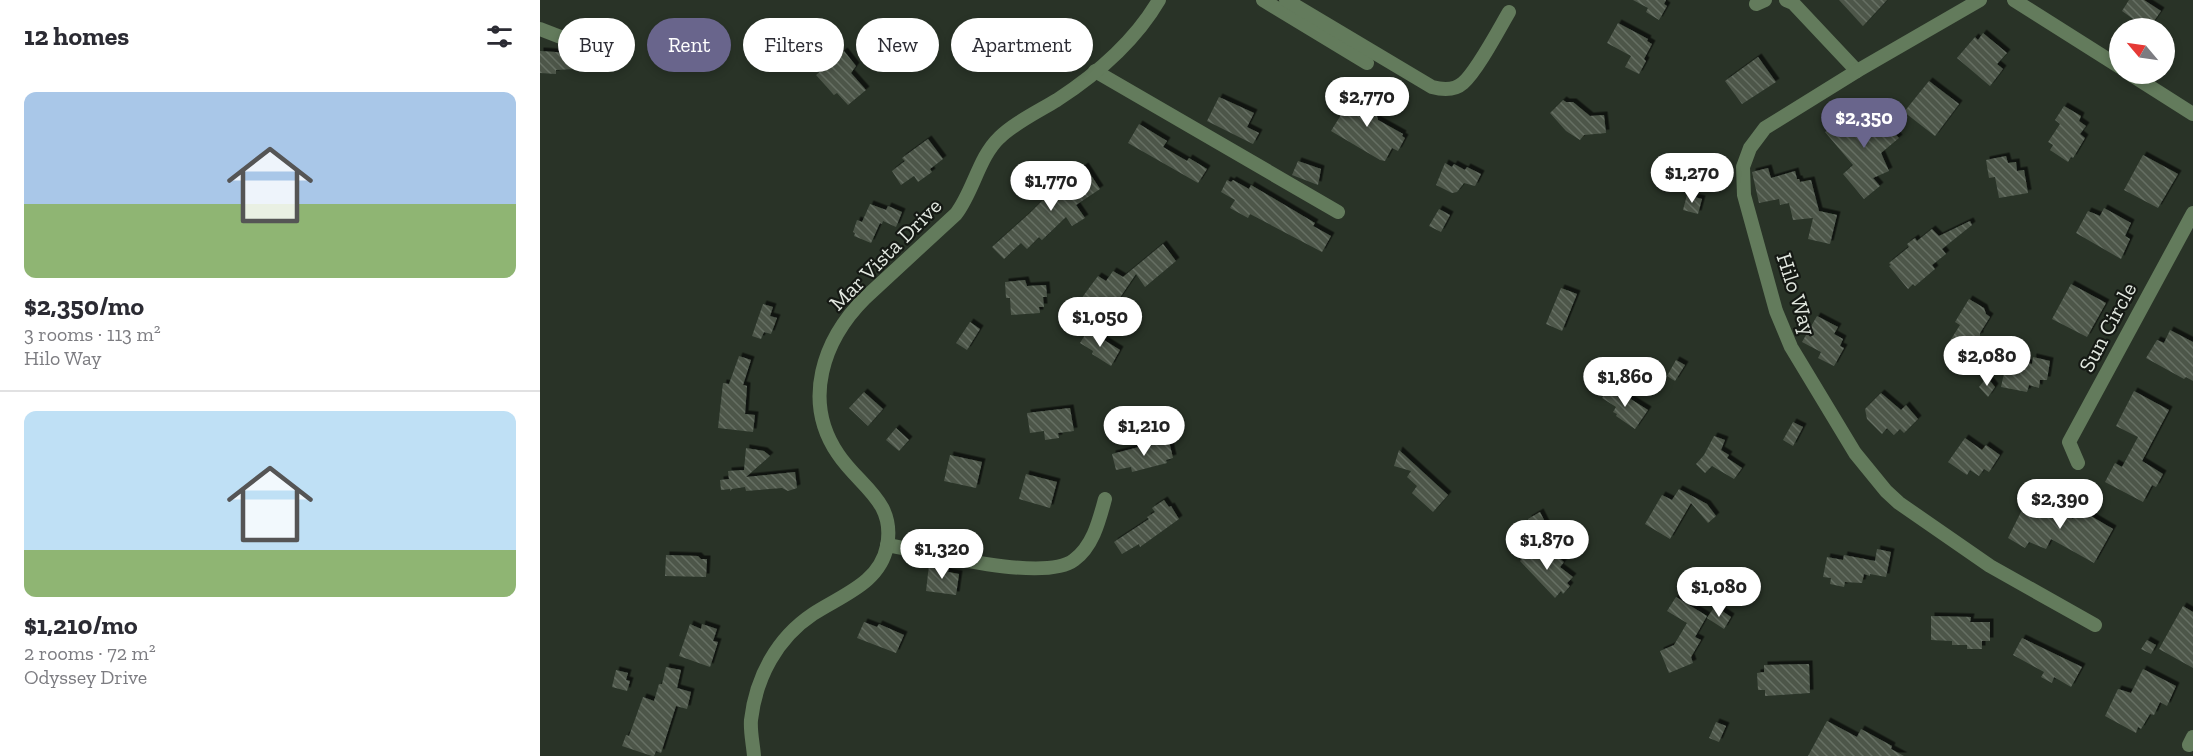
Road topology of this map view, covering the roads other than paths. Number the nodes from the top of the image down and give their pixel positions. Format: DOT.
graph roads {
  1 [pos="1159,0"];
  2 [pos="1263,0"];
  3 [pos="1286,0"];
  4 [pos="1786,0"];
  5 [pos="1980,0"];
  6 [pos="2014,0"];
  7 [pos="1509,12"];
  8 [pos="540,29"];
  9 [pos="558,35"];
  10 [pos="2109,60"];
  11 [pos="1367,63"];
  12 [pos="1095,71"];
  13 [pos="1857,71"];
  14 [pos="2146,84"];
  15 [pos="2193,114"];
  16 [pos="1338,212"];
  17 [pos="2193,213"];
  18 [pos="2079,463"];
  19 [pos="1105,500"];
  20 [pos="887,545"];
  21 [pos="2095,625"];
  22 [pos="754,756"];
  1 -- 12 [label="street, Mar Vista Drive"];
  2 -- 11 [label="street"];
  3 -- 7 [label="street"];
  4 -- 13 [label="street"];
  5 -- 13 [label="street, Hilo Way"];
  6 -- 10 [label="street"];
  8 -- 9 [label="street"];
  12 -- 16 [label="street"];
  12 -- 20 [label="street, Mar Vista Drive"];
  13 -- 21 [label="street, Hilo Way"];
  14 -- 15 [label="street"];
  17 -- 18 [label="street, Sun Circle"];
  19 -- 20 [label="street"];
  20 -- 22 [label="street, Mar Vista Drive"];
}
